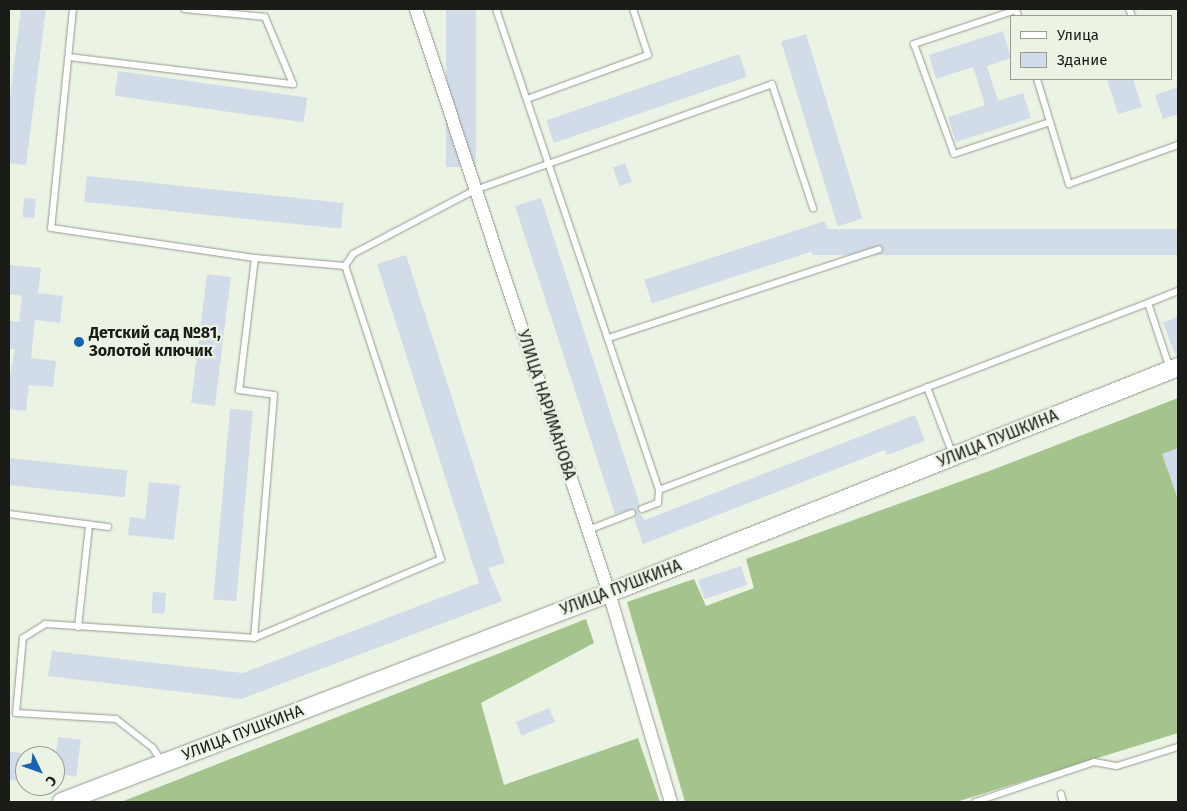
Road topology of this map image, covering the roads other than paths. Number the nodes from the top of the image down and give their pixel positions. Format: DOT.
graph roads {
  1 [pos="73,9"];
  2 [pos="184,9"];
  3 [pos="416,9"];
  4 [pos="496,9"];
  5 [pos="633,9"];
  6 [pos="1018,15"];
  7 [pos="68,57"];
  8 [pos="1037,80"];
  9 [pos="527,99"];
  10 [pos="1050,122"];
  11 [pos="1178,145"];
  12 [pos="548,162"];
  13 [pos="474,190"];
  14 [pos="812,208"];
  15 [pos="879,249"];
  16 [pos="255,258"];
  17 [pos="344,266"];
  18 [pos="1178,291"];
  19 [pos="1148,303"];
  20 [pos="609,338"];
  21 [pos="1174,369"];
  22 [pos="927,387"];
  23 [pos="953,457"];
  24 [pos="659,490"];
  25 [pos="642,509"];
  26 [pos="632,513"];
  27 [pos="9,514"];
  28 [pos="89,524"];
  29 [pos="108,527"];
  30 [pos="588,530"];
  31 [pos="609,593"];
  32 [pos="78,627"];
  33 [pos="254,638"];
  34 [pos="12,712"];
  35 [pos="1178,748"];
  36 [pos="163,763"];
  37 [pos="1061,794"];
  38 [pos="62,802"];
  39 [pos="671,802"];
  40 [pos="975,802"];
  41 [pos="1064,802"];
  1 -- 7 [label="lane"];
  2 -- 7 [label="lane"];
  3 -- 13 [label="street, УЛИЦА НАРИМАНОВА"];
  4 -- 9 [label="lane"];
  5 -- 9 [label="lane"];
  6 -- 10 [label="lane"];
  7 -- 16 [label="lane"];
  8 -- 10 [label="lane"];
  9 -- 12 [label="lane"];
  10 -- 11 [label="lane"];
  12 -- 13 [label="lane"];
  12 -- 14 [label="lane"];
  12 -- 20 [label="lane"];
  13 -- 17 [label="lane"];
  13 -- 30 [label="street, УЛИЦА НАРИМАНОВА"];
  15 -- 20 [label="lane"];
  16 -- 17 [label="lane"];
  16 -- 33 [label="lane"];
  17 -- 33 [label="lane"];
  18 -- 19 [label="lane"];
  19 -- 21 [label="lane"];
  19 -- 22 [label="lane"];
  20 -- 24 [label="lane"];
  21 -- 23 [label="street, УЛИЦА ПУШКИНА"];
  22 -- 23 [label="lane"];
  22 -- 24 [label="lane"];
  23 -- 31 [label="street, УЛИЦА ПУШКИНА"];
  24 -- 25 [label="lane"];
  26 -- 30 [label="lane"];
  27 -- 28 [label="lane"];
  28 -- 29 [label="lane"];
  28 -- 32 [label="lane"];
  30 -- 31 [label="street, УЛИЦА НАРИМАНОВА"];
  31 -- 36 [label="street, УЛИЦА ПУШКИНА"];
  31 -- 39 [label="street, УЛИЦА НАРИМАНОВА"];
  32 -- 33 [label="lane"];
  32 -- 34 [label="lane"];
  34 -- 36 [label="lane"];
  35 -- 40 [label="lane"];
  36 -- 38 [label="street, УЛИЦА ПУШКИНА"];
  37 -- 41 [label="lane"];
}
